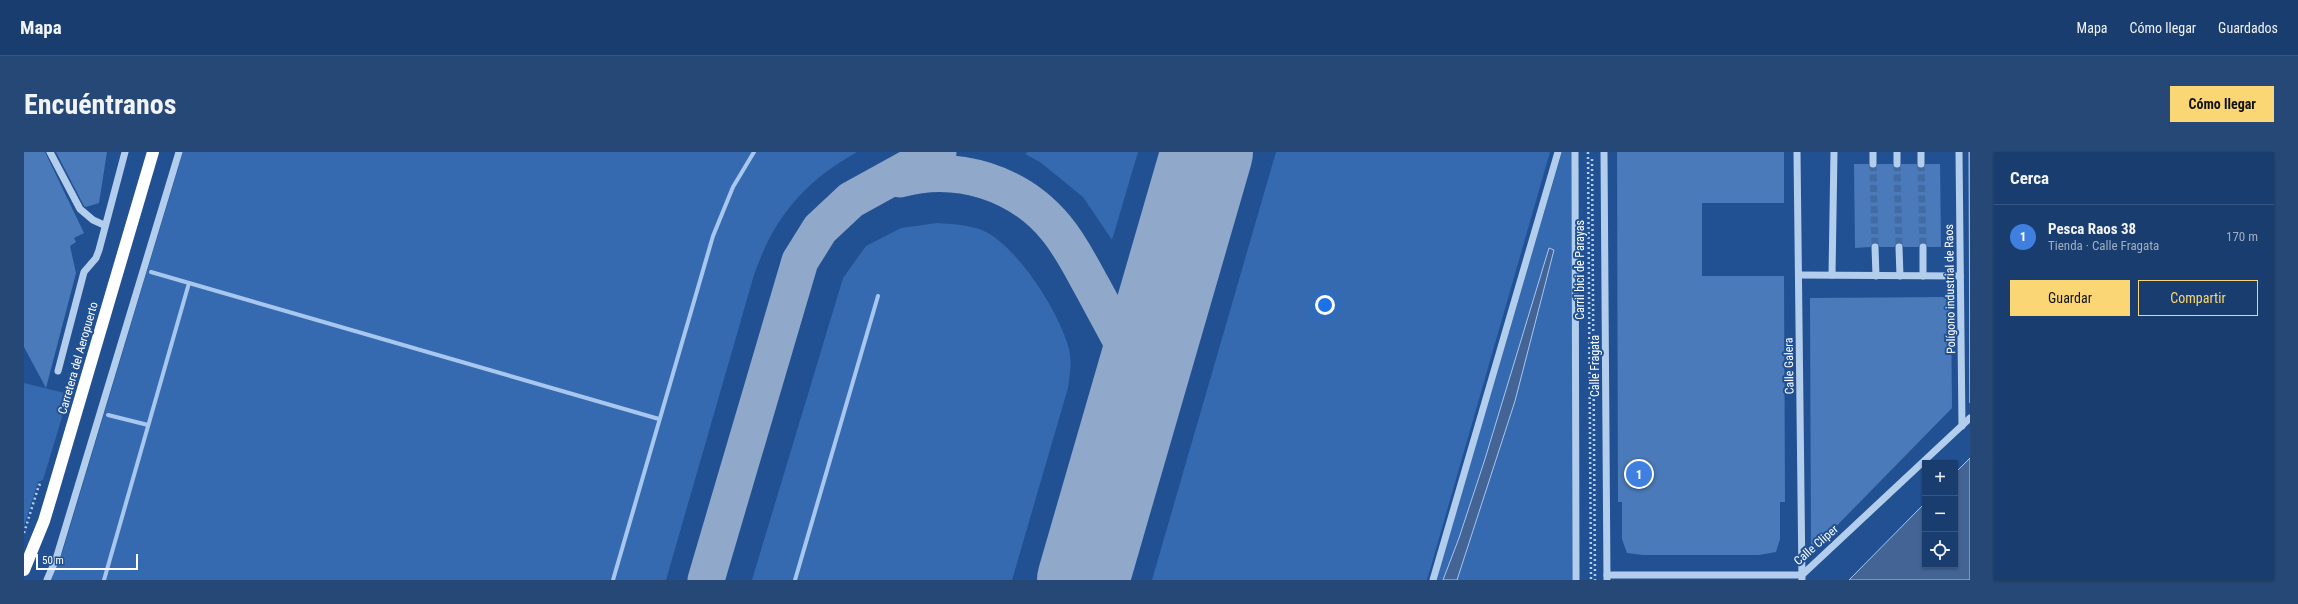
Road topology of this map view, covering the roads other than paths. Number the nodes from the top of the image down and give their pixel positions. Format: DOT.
graph roads {
  1 [pos="50,152"];
  2 [pos="124,152"];
  3 [pos="153,152"];
  4 [pos="180,152"];
  5 [pos="1558,152"];
  6 [pos="1575,152"];
  7 [pos="1604,152"];
  8 [pos="1798,152"];
  9 [pos="1834,152"];
  10 [pos="1873,152"];
  11 [pos="1897,152"];
  12 [pos="1921,152"];
  13 [pos="1959,152"];
  14 [pos="1873,164"];
  15 [pos="1897,164"];
  16 [pos="1921,164"];
  17 [pos="104,225"];
  18 [pos="1876,247"];
  19 [pos="1899,247"];
  20 [pos="1923,247"];
  21 [pos="1799,275"];
  22 [pos="1832,275"];
  23 [pos="1876,276"];
  24 [pos="1900,276"];
  25 [pos="1923,276"];
  26 [pos="1960,276"];
  27 [pos="58,371"];
  28 [pos="1970,418"];
  29 [pos="1962,426"];
  30 [pos="24,570"];
  31 [pos="1802,577"];
  32 [pos="1607,578"];
  33 [pos="47,580"];
  34 [pos="1433,580"];
  35 [pos="1576,580"];
  1 -- 17 [label="street"];
  2 -- 17 [label="street"];
  3 -- 30 [label="highway, Carretera del Aeropuerto"];
  4 -- 33 [label="street"];
  5 -- 34 [label="street"];
  6 -- 35 [label="street"];
  7 -- 32 [label="street, Calle Fragata"];
  8 -- 21 [label="street, Calle Galera"];
  9 -- 22 [label="street"];
  10 -- 14 [label="street"];
  11 -- 15 [label="street"];
  12 -- 16 [label="street"];
  13 -- 26 [label="street, Polígono industrial de Raos"];
  17 -- 27 [label="street"];
  18 -- 23 [label="street"];
  19 -- 24 [label="street"];
  20 -- 25 [label="street"];
  21 -- 22 [label="street"];
  21 -- 31 [label="street, Calle Galera"];
  22 -- 23 [label="street"];
  23 -- 24 [label="street"];
  24 -- 25 [label="street"];
  25 -- 26 [label="street"];
  26 -- 29 [label="street, Polígono industrial de Raos"];
  28 -- 29 [label="street, Calle Cliper"];
  29 -- 31 [label="street, Calle Cliper"];
  31 -- 32 [label="street, Calle Cliper"];
}
